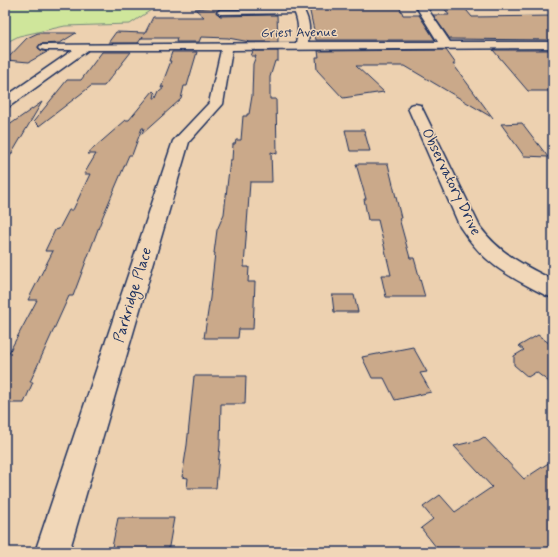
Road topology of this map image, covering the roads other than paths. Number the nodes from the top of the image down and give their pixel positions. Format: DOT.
graph roads {
  1 [pos="420,5"];
  2 [pos="303,8"];
  3 [pos="220,12"];
  4 [pos="446,45"];
  5 [pos="553,45"];
  6 [pos="45,47"];
  7 [pos="227,47"];
  8 [pos="301,47"];
  9 [pos="84,48"];
  10 [pos="5,102"];
  11 [pos="415,108"];
  12 [pos="553,290"];
  13 [pos="52,552"];
  1 -- 4 [label="street"];
  2 -- 3 [label="lane"];
  2 -- 8 [label="street"];
  4 -- 5 [label="street, Griest Avenue"];
  4 -- 8 [label="street, Griest Avenue"];
  6 -- 9 [label="street, Griest Avenue"];
  7 -- 8 [label="street, Griest Avenue"];
  7 -- 9 [label="street, Griest Avenue"];
  7 -- 13 [label="street, Parkridge Place"];
  9 -- 10 [label="street"];
  11 -- 12 [label="street, Observatory Drive"];
}
